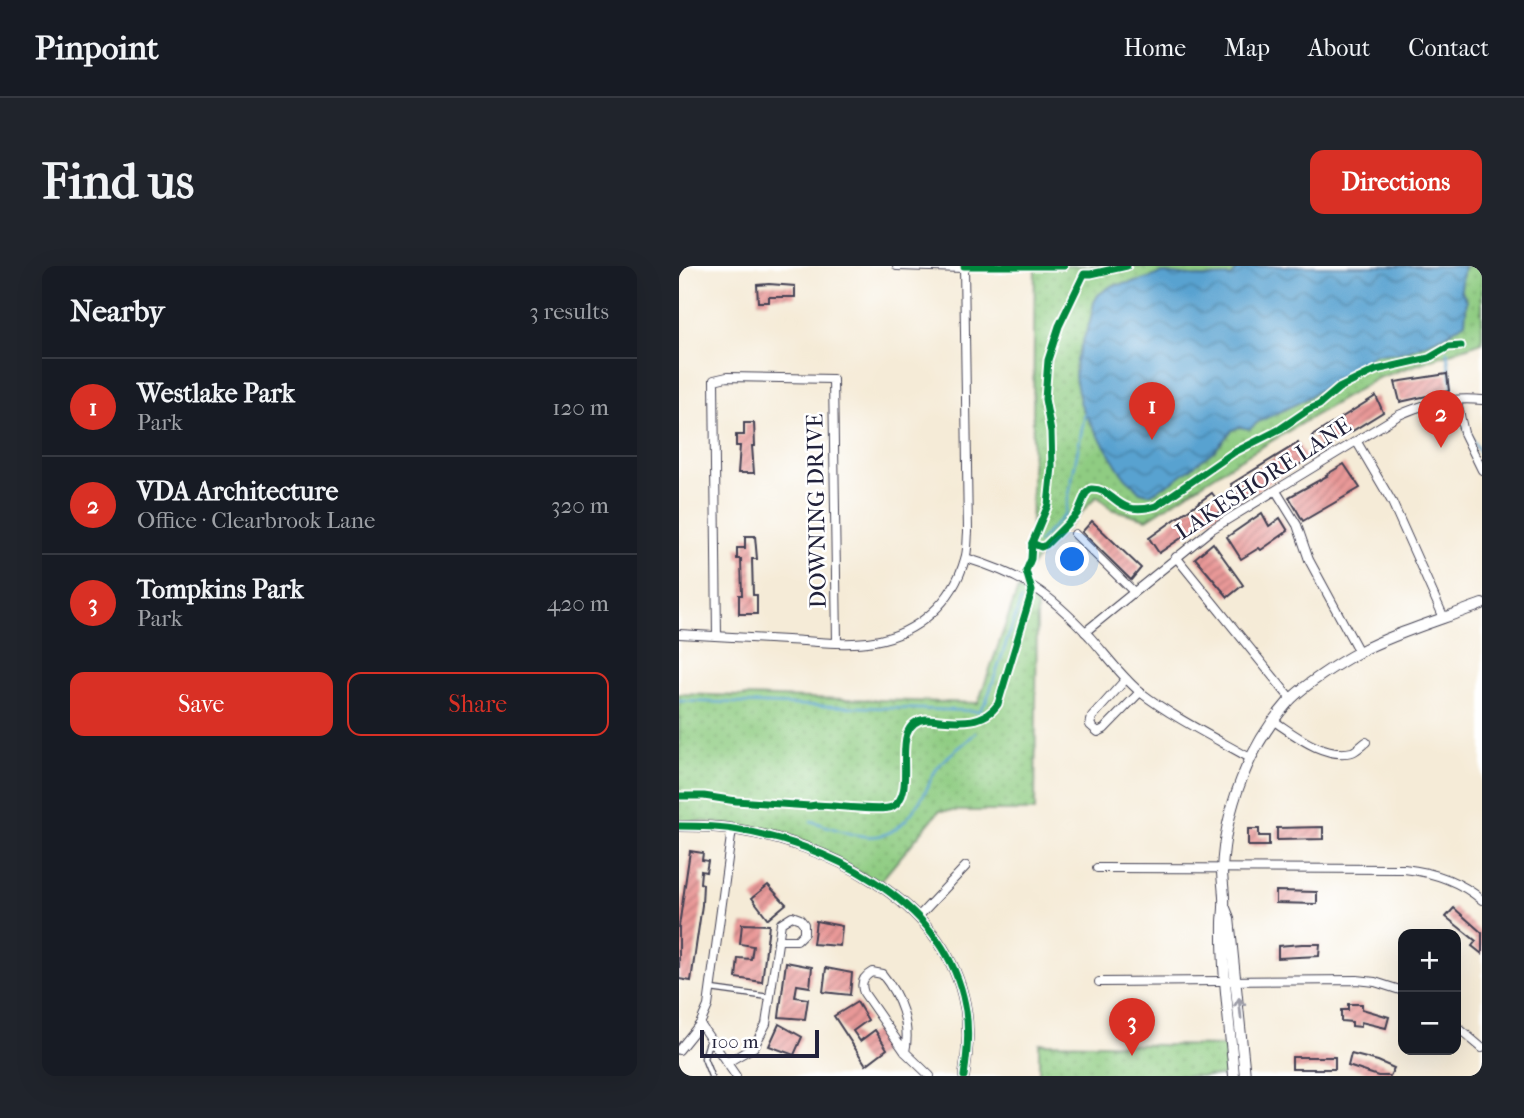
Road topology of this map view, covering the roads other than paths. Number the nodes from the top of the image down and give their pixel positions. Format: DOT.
graph roads {
  1 [pos="897,266"];
  2 [pos="964,267"];
  3 [pos="1482,401"];
  4 [pos="1457,402"];
  5 [pos="1357,442"];
  6 [pos="1482,470"];
  7 [pos="1276,491"];
  8 [pos="1075,534"];
  9 [pos="1176,557"];
  10 [pos="966,558"];
  11 [pos="1134,592"];
  12 [pos="1482,605"];
  13 [pos="1444,618"];
  14 [pos="1086,632"];
  15 [pos="679,634"];
  16 [pos="717,636"];
  17 [pos="837,642"];
  18 [pos="1359,652"];
  19 [pos="1126,679"];
  20 [pos="1140,691"];
  21 [pos="1291,699"];
  22 [pos="1274,721"];
  23 [pos="1366,743"];
  24 [pos="1250,758"];
  25 [pos="679,826"];
  26 [pos="731,829"];
  27 [pos="966,866"];
  28 [pos="1097,868"];
  29 [pos="1222,870"];
  30 [pos="1478,891"];
  31 [pos="1482,900"];
  32 [pos="918,917"];
  33 [pos="778,940"];
  34 [pos="1231,981"];
  35 [pos="1100,982"];
  36 [pos="711,989"];
  37 [pos="1398,989"];
  38 [pos="771,997"];
  39 [pos="699,1024"];
  40 [pos="1461,1030"];
  41 [pos="710,1039"];
  42 [pos="1482,1048"];
  43 [pos="679,1050"];
  44 [pos="905,1052"];
  45 [pos="728,1062"];
  46 [pos="712,1076"];
  47 [pos="736,1076"];
  48 [pos="930,1076"];
  49 [pos="964,1076"];
  50 [pos="1234,1076"];
  51 [pos="1245,1076"];
  1 -- 2 [label="street"];
  2 -- 10 [label="street"];
  3 -- 4 [label="street, LAKESHORE LANE"];
  4 -- 5 [label="street, LAKESHORE LANE"];
  4 -- 6 [label="street"];
  5 -- 7 [label="street, LAKESHORE LANE"];
  5 -- 13 [label="street"];
  7 -- 9 [label="street, LAKESHORE LANE"];
  7 -- 18 [label="street"];
  8 -- 11 [label="street"];
  9 -- 11 [label="street, LAKESHORE LANE"];
  9 -- 21 [label="street"];
  10 -- 14 [label="street"];
  10 -- 17 [label="street"];
  11 -- 14 [label="street, LAKESHORE LANE"];
  12 -- 13 [label="street"];
  13 -- 18 [label="street"];
  14 -- 19 [label="street"];
  15 -- 16 [label="street"];
  16 -- 17 [label="street"];
  16 -- 17 [label="street, DOWNING DRIVE"];
  18 -- 21 [label="street"];
  19 -- 20 [label="street"];
  19 -- 20 [label="street"];
  20 -- 24 [label="street"];
  21 -- 22 [label="street"];
  22 -- 23 [label="street"];
  22 -- 24 [label="street"];
  24 -- 29 [label="street"];
  25 -- 26 [label="street"];
  26 -- 32 [label="street"];
  26 -- 36 [label="street"];
  27 -- 32 [label="street"];
  28 -- 29 [label="street"];
  29 -- 30 [label="street"];
  29 -- 34 [label="street"];
  30 -- 31 [label="street"];
  32 -- 49 [label="street"];
  33 -- 38 [label="street"];
  34 -- 35 [label="street"];
  34 -- 37 [label="street"];
  34 -- 50 [label="street"];
  51 -- 34 [label="street, one-way"];
  36 -- 38 [label="lane"];
  36 -- 39 [label="street"];
  38 -- 45 [label="street"];
  39 -- 41 [label="street"];
  39 -- 43 [label="street"];
  40 -- 42 [label="street"];
  41 -- 45 [label="street"];
  41 -- 46 [label="lane"];
  44 -- 44 [label="street"];
  44 -- 48 [label="street"];
  45 -- 47 [label="street"];
}
